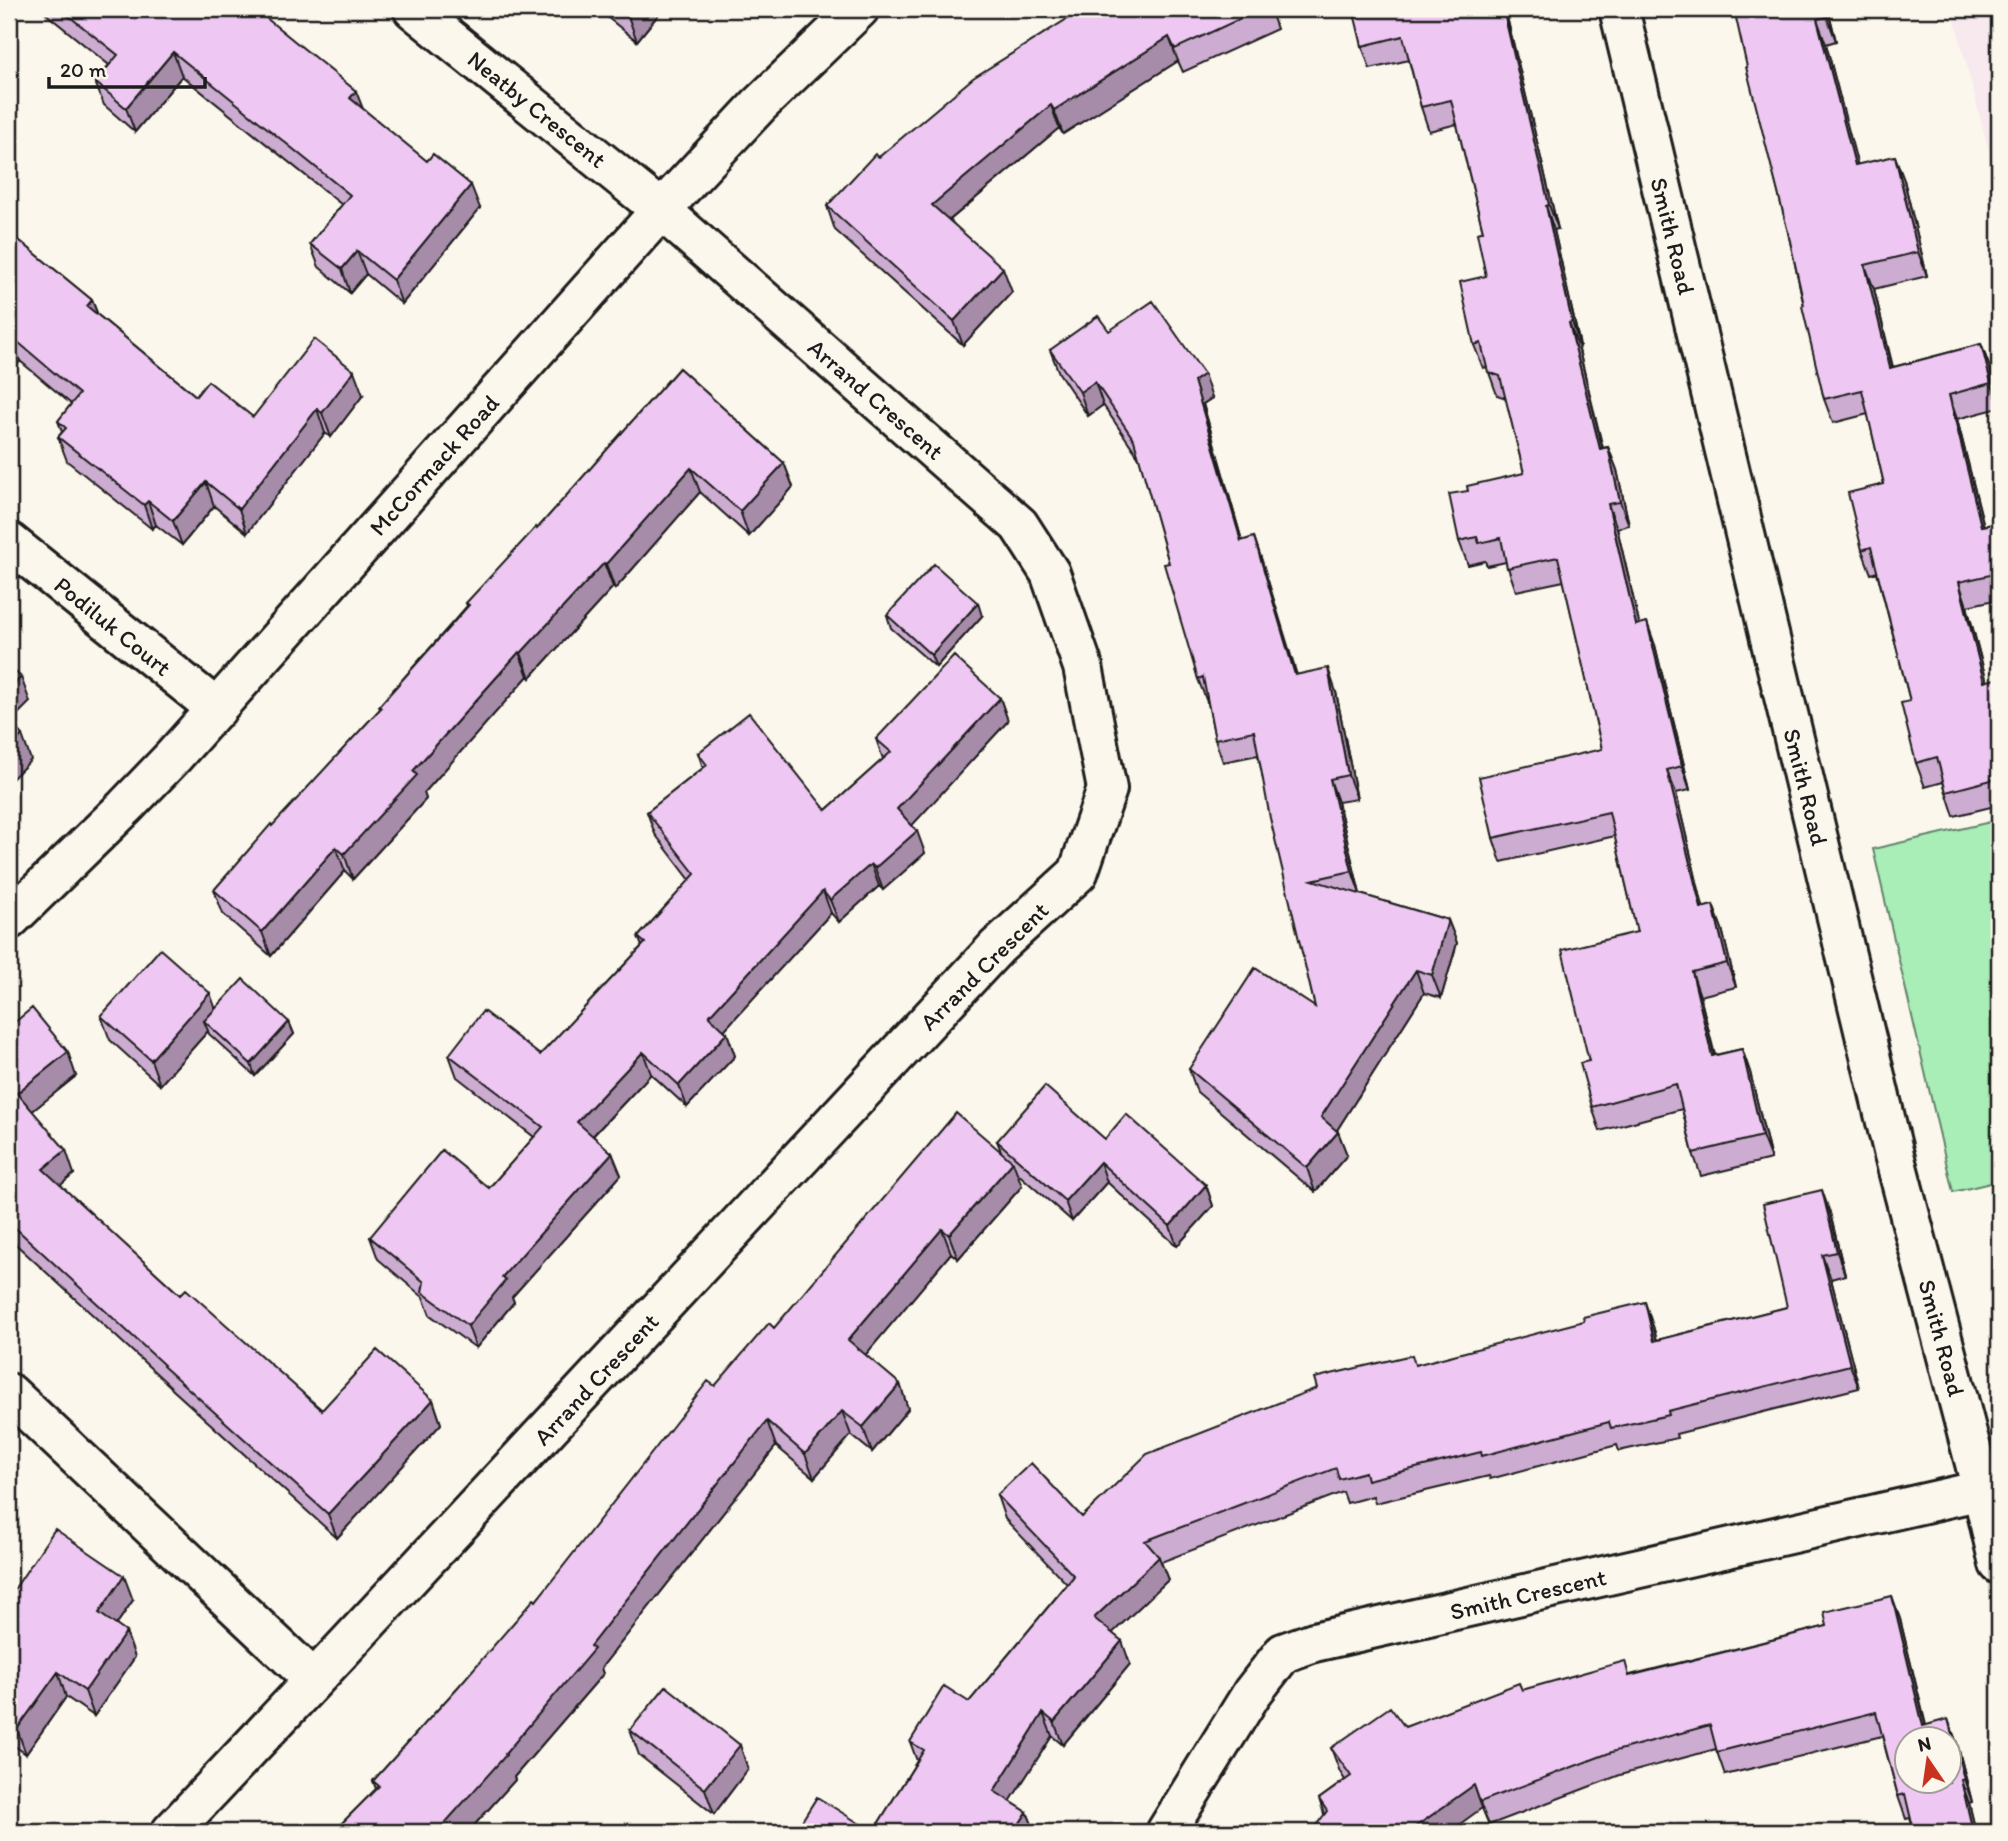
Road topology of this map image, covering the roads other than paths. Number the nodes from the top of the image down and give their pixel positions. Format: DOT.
graph roads {
  1 [pos="413,9"];
  2 [pos="859,9"];
  3 [pos="1619,9"];
  4 [pos="661,210"];
  5 [pos="9,542"];
  6 [pos="217,709"];
  7 [pos="9,920"];
  8 [pos="9,1393"];
  9 [pos="1982,1490"];
  10 [pos="1999,1564"];
  11 [pos="314,1680"];
  12 [pos="171,1832"];
  13 [pos="1166,1832"];
  1 -- 4 [label="street, Neatby Crescent"];
  2 -- 4 [label="street, McCormack Road"];
  3 -- 9 [label="street, Smith Road"];
  4 -- 6 [label="street, McCormack Road"];
  4 -- 11 [label="street, Arrand Crescent"];
  5 -- 6 [label="street, Podiluk Court"];
  6 -- 7 [label="street, McCormack Road"];
  8 -- 11 [label="street"];
  9 -- 10 [label="street, Smith Road"];
  9 -- 13 [label="street, Smith Crescent"];
  11 -- 12 [label="street, Arrand Crescent"];
}
